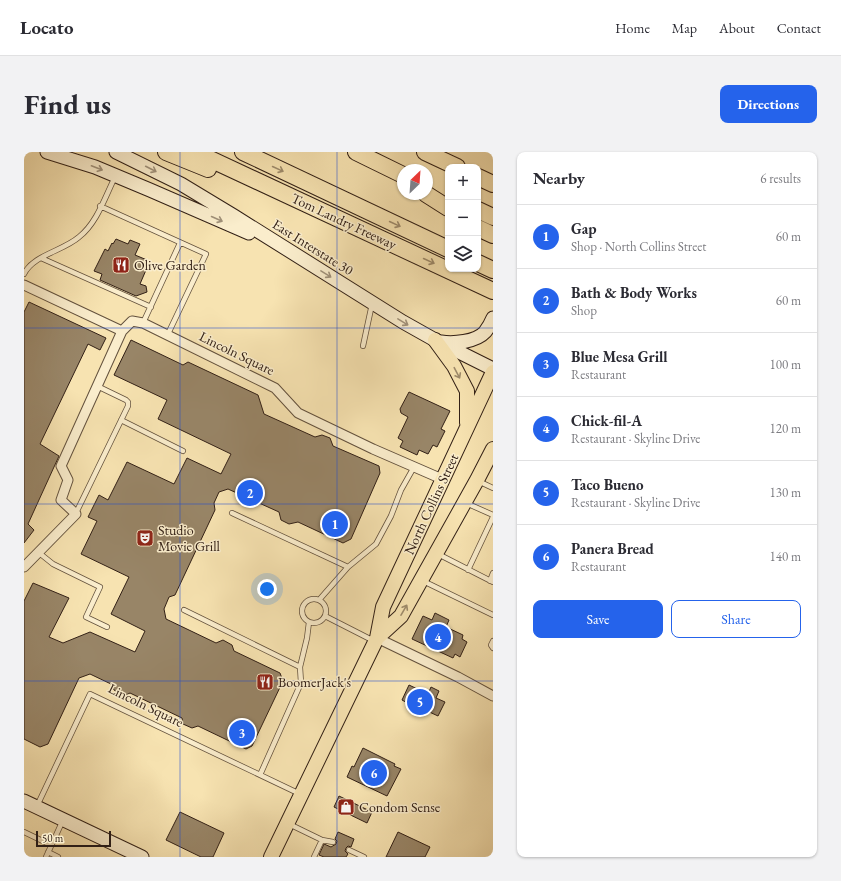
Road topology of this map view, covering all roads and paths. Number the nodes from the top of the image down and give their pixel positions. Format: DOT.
graph roads {
  1 [pos="47,152"];
  2 [pos="116,152"];
  3 [pos="166,152"];
  4 [pos="195,152"];
  5 [pos="243,152"];
  6 [pos="356,152"];
  7 [pos="425,152"];
  8 [pos="451,164"];
  9 [pos="397,172"];
  10 [pos="116,176"];
  11 [pos="481,178"];
  12 [pos="493,184"];
  13 [pos="433,189"];
  14 [pos="445,195"];
  15 [pos="433,198"];
  16 [pos="100,206"];
  17 [pos="445,206"];
  18 [pos="481,211"];
  19 [pos="493,217"];
  20 [pos="481,229"];
  21 [pos="493,235"];
  22 [pos="180,244"];
  23 [pos="394,244"];
  24 [pos="445,248"];
  25 [pos="294,254"];
  26 [pos="40,258"];
  27 [pos="481,264"];
  28 [pos="493,270"];
  29 [pos="24,274"];
  30 [pos="24,285"];
  31 [pos="493,291"];
  32 [pos="372,303"];
  33 [pos="151,307"];
  34 [pos="492,320"];
  35 [pos="143,323"];
  36 [pos="122,331"];
  37 [pos="167,336"];
  38 [pos="435,340"];
  39 [pos="363,346"];
  40 [pos="493,369"];
  41 [pos="493,372"];
  42 [pos="97,386"];
  43 [pos="121,420"];
  44 [pos="467,427"];
  45 [pos="493,449"];
  46 [pos="183,451"];
  47 [pos="414,467"];
  48 [pos="442,479"];
  49 [pos="477,480"];
  50 [pos="493,488"];
  51 [pos="465,502"];
  52 [pos="232,513"];
  53 [pos="76,514"];
  54 [pos="493,516"];
  55 [pos="38,552"];
  56 [pos="436,553"];
  57 [pos="24,567"];
  58 [pos="348,567"];
  59 [pos="468,570"];
  60 [pos="493,573"];
  61 [pos="421,580"];
  62 [pos="492,581"];
  63 [pos="319,600"];
  64 [pos="184,610"];
  65 [pos="493,615"];
  66 [pos="325,616"];
  67 [pos="309,622"];
  68 [pos="107,627"];
  69 [pos="376,640"];
  70 [pos="493,640"];
  71 [pos="493,648"];
  72 [pos="300,667"];
  73 [pos="493,696"];
  74 [pos="260,775"];
  75 [pos="302,795"];
  76 [pos="24,801"];
  77 [pos="37,807"];
  78 [pos="63,819"];
  79 [pos="288,823"];
  80 [pos="24,832"];
  81 [pos="322,840"];
  82 [pos="333,842"];
  83 [pos="51,844"];
  84 [pos="349,850"];
  85 [pos="47,855"];
  86 [pos="139,856"];
  87 [pos="58,857"];
  88 [pos="271,857"];
  89 [pos="314,857"];
  90 [pos="364,857"];
  1 -- 10 [label="main road, one-way"];
  2 -- 25 [label="main road, East Interstate 30, one-way"];
  3 -- 23 [label="highway"];
  4 -- 23 [label="highway, Tom Landry Freeway"];
  5 -- 24 [label="highway, one-way"];
  6 -- 9 [label="highway"];
  7 -- 8 [label="highway"];
  10 -- 16 [label="lane"];
  10 -- 25 [label="main road, one-way"];
  11 -- 12 [label="highway"];
  13 -- 14 [label="highway"];
  15 -- 17 [label="highway"];
  16 -- 22 [label="lane"];
  16 -- 26 [label="lane"];
  18 -- 19 [label="highway"];
  20 -- 21 [label="highway"];
  22 -- 33 [label="lane"];
  22 -- 37 [label="lane"];
  23 -- 31 [label="highway, Tom Landry Freeway, one-way"];
  25 -- 32 [label="main road, East Interstate 30, one-way"];
  26 -- 29 [label="lane"];
  26 -- 33 [label="lane"];
  27 -- 28 [label="highway"];
  30 -- 36 [label="street"];
  32 -- 38 [label="main road, East Interstate 30, one-way"];
  32 -- 39 [label="lane"];
  33 -- 35 [label="lane"];
  34 -- 38 [label="main road"];
  35 -- 36 [label="street"];
  35 -- 37 [label="street, Lincoln Square"];
  36 -- 42 [label="street"];
  37 -- 47 [label="street, Lincoln Square"];
  38 -- 40 [label="main road, East Interstate 30"];
  38 -- 44 [label="main road, one-way"];
  41 -- 44 [label="main road, North Collins Street"];
  42 -- 43 [label="lane"];
  42 -- 53 [label="street"];
  43 -- 46 [label="lane"];
  43 -- 53 [label="lane"];
  44 -- 48 [label="main road, North Collins Street"];
  45 -- 49 [label="main road, North Collins Street"];
  47 -- 48 [label="street, Lincoln Square"];
  47 -- 58 [label="lane"];
  48 -- 69 [label="main road, North Collins Street"];
  49 -- 50 [label="lane"];
  49 -- 51 [label="main road, North Collins Street"];
  51 -- 54 [label="lane"];
  51 -- 56 [label="main road, North Collins Street"];
  52 -- 58 [label="lane"];
  53 -- 55 [label="street"];
  54 -- 59 [label="lane"];
  55 -- 57 [label="street"];
  55 -- 68 [label="lane"];
  56 -- 59 [label="lane"];
  56 -- 61 [label="main road, North Collins Street"];
  58 -- 63 [label="lane"];
  59 -- 62 [label="lane"];
  60 -- 62 [label="lane"];
  61 -- 65 [label="lane"];
  69 -- 61 [label="main road, North Collins Street, one-way"];
  63 -- 66 [label="lane"];
  63 -- 67 [label="lane"];
  64 -- 72 [label="lane"];
  66 -- 67 [label="lane"];
  66 -- 69 [label="lane"];
  67 -- 72 [label="lane"];
  69 -- 73 [label="street"];
  69 -- 75 [label="main road, North Collins Street"];
  70 -- 71 [label="lane"];
  72 -- 74 [label="lane"];
  74 -- 75 [label="lane, Lincoln Square"];
  74 -- 77 [label="lane, Lincoln Square"];
  75 -- 79 [label="main road, North Collins Street"];
  76 -- 77 [label="main road"];
  77 -- 78 [label="main road"];
  78 -- 83 [label="lane"];
  78 -- 86 [label="main road"];
  79 -- 81 [label="lane"];
  79 -- 88 [label="main road, North Collins Street"];
  80 -- 83 [label="lane"];
  81 -- 82 [label="lane"];
  81 -- 89 [label="lane"];
  83 -- 85 [label="lane"];
  84 -- 90 [label="lane"];
  85 -- 87 [label="lane"];
}
